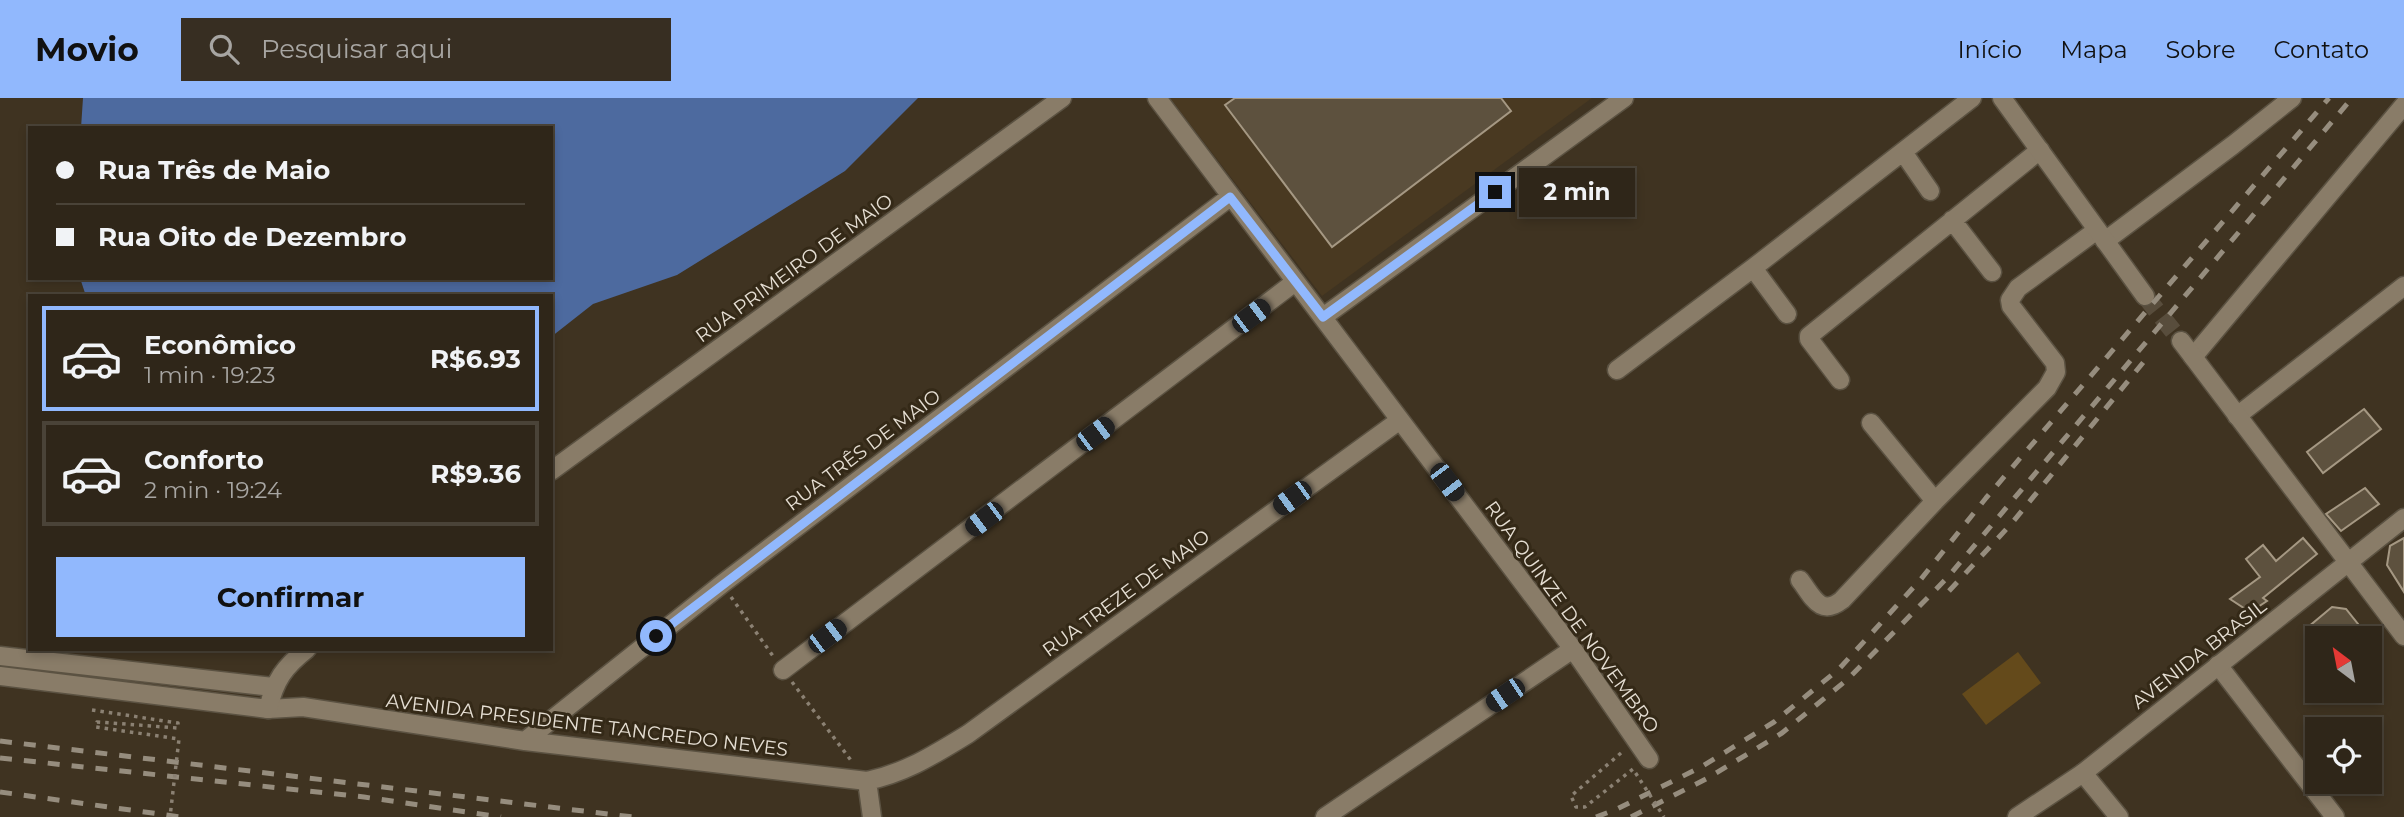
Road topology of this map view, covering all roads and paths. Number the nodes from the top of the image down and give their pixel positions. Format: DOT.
graph roads {
  1 [pos="1062,98"];
  2 [pos="1157,98"];
  3 [pos="1624,98"];
  4 [pos="1972,98"];
  5 [pos="2002,98"];
  6 [pos="2292,98"];
  7 [pos="2404,105"];
  8 [pos="2040,150"];
  9 [pos="1903,152"];
  10 [pos="1930,191"];
  11 [pos="1230,197"];
  12 [pos="1952,220"];
  13 [pos="2101,235"];
  14 [pos="1753,268"];
  15 [pos="1992,272"];
  16 [pos="1296,282"];
  17 [pos="2404,286"];
  18 [pos="2145,296"];
  19 [pos="1787,314"];
  20 [pos="1323,317"];
  21 [pos="2181,341"];
  22 [pos="2193,357"];
  23 [pos="1617,370"];
  24 [pos="1840,380"];
  25 [pos="2237,416"];
  26 [pos="1400,419"];
  27 [pos="1871,423"];
  28 [pos="553,470"];
  29 [pos="1935,501"];
  30 [pos="2404,518"];
  31 [pos="2348,563"];
  32 [pos="1800,580"];
  33 [pos="2404,636"];
  34 [pos="1573,649"];
  35 [pos="305,651"];
  36 [pos="0,656"];
  37 [pos="2218,665"];
  38 [pos="783,670"];
  39 [pos="0,676"];
  40 [pos="273,687"];
  41 [pos="303,707"];
  42 [pos="268,709"];
  43 [pos="92,710"];
  44 [pos="525,741"];
  45 [pos="1621,753"];
  46 [pos="1649,759"];
  47 [pos="2083,773"];
  48 [pos="866,781"];
  49 [pos="170,817"];
  50 [pos="872,817"];
  51 [pos="1325,817"];
  52 [pos="1664,817"];
  53 [pos="2017,817"];
  54 [pos="2119,817"];
  55 [pos="2335,817"];
  1 -- 28 [label="street, RUA PRIMEIRO DE MAIO"];
  2 -- 11 [label="street, RUA QUINZE DE NOVEMBRO"];
  3 -- 20 [label="street"];
  4 -- 9 [label="street"];
  5 -- 8 [label="street"];
  6 -- 13 [label="street"];
  7 -- 22 [label="street"];
  8 -- 12 [label="street"];
  8 -- 13 [label="street"];
  9 -- 10 [label="street"];
  9 -- 14 [label="street"];
  11 -- 16 [label="street, RUA QUINZE DE NOVEMBRO"];
  11 -- 44 [label="street, RUA TRÊS DE MAIO"];
  12 -- 15 [label="street"];
  12 -- 24 [label="street"];
  13 -- 18 [label="street"];
  13 -- 29 [label="street"];
  14 -- 19 [label="street"];
  14 -- 23 [label="street"];
  16 -- 20 [label="street, RUA QUINZE DE NOVEMBRO"];
  16 -- 38 [label="street"];
  17 -- 25 [label="street"];
  20 -- 26 [label="street, RUA QUINZE DE NOVEMBRO"];
  21 -- 22 [label="street"];
  22 -- 25 [label="street"];
  25 -- 31 [label="street"];
  26 -- 34 [label="street, RUA QUINZE DE NOVEMBRO"];
  26 -- 48 [label="street, RUA TREZE DE MAIO"];
  27 -- 29 [label="street"];
  29 -- 32 [label="street"];
  30 -- 31 [label="street, AVENIDA BRASIL"];
  31 -- 33 [label="street"];
  31 -- 37 [label="street, AVENIDA BRASIL"];
  34 -- 46 [label="street, RUA QUINZE DE NOVEMBRO"];
  34 -- 51 [label="street"];
  35 -- 40 [label="street"];
  36 -- 40 [label="street, AVENIDA PRESIDENTE TANCREDO NEVES"];
  37 -- 47 [label="street, AVENIDA BRASIL"];
  37 -- 55 [label="street"];
  39 -- 42 [label="street, AVENIDA PRESIDENTE TANCREDO NEVES"];
  40 -- 41 [label="street, AVENIDA PRESIDENTE TANCREDO NEVES"];
  40 -- 42 [label="street"];
  41 -- 42 [label="street, AVENIDA PRESIDENTE TANCREDO NEVES"];
  41 -- 44 [label="street, AVENIDA PRESIDENTE TANCREDO NEVES"];
  43 -- 49 [label="path, bridge"];
  44 -- 48 [label="street, AVENIDA PRESIDENTE TANCREDO NEVES"];
  45 -- 52 [label="path, bridge"];
  47 -- 53 [label="street, AVENIDA BRASIL"];
  47 -- 54 [label="street"];
  48 -- 50 [label="street"];
}
